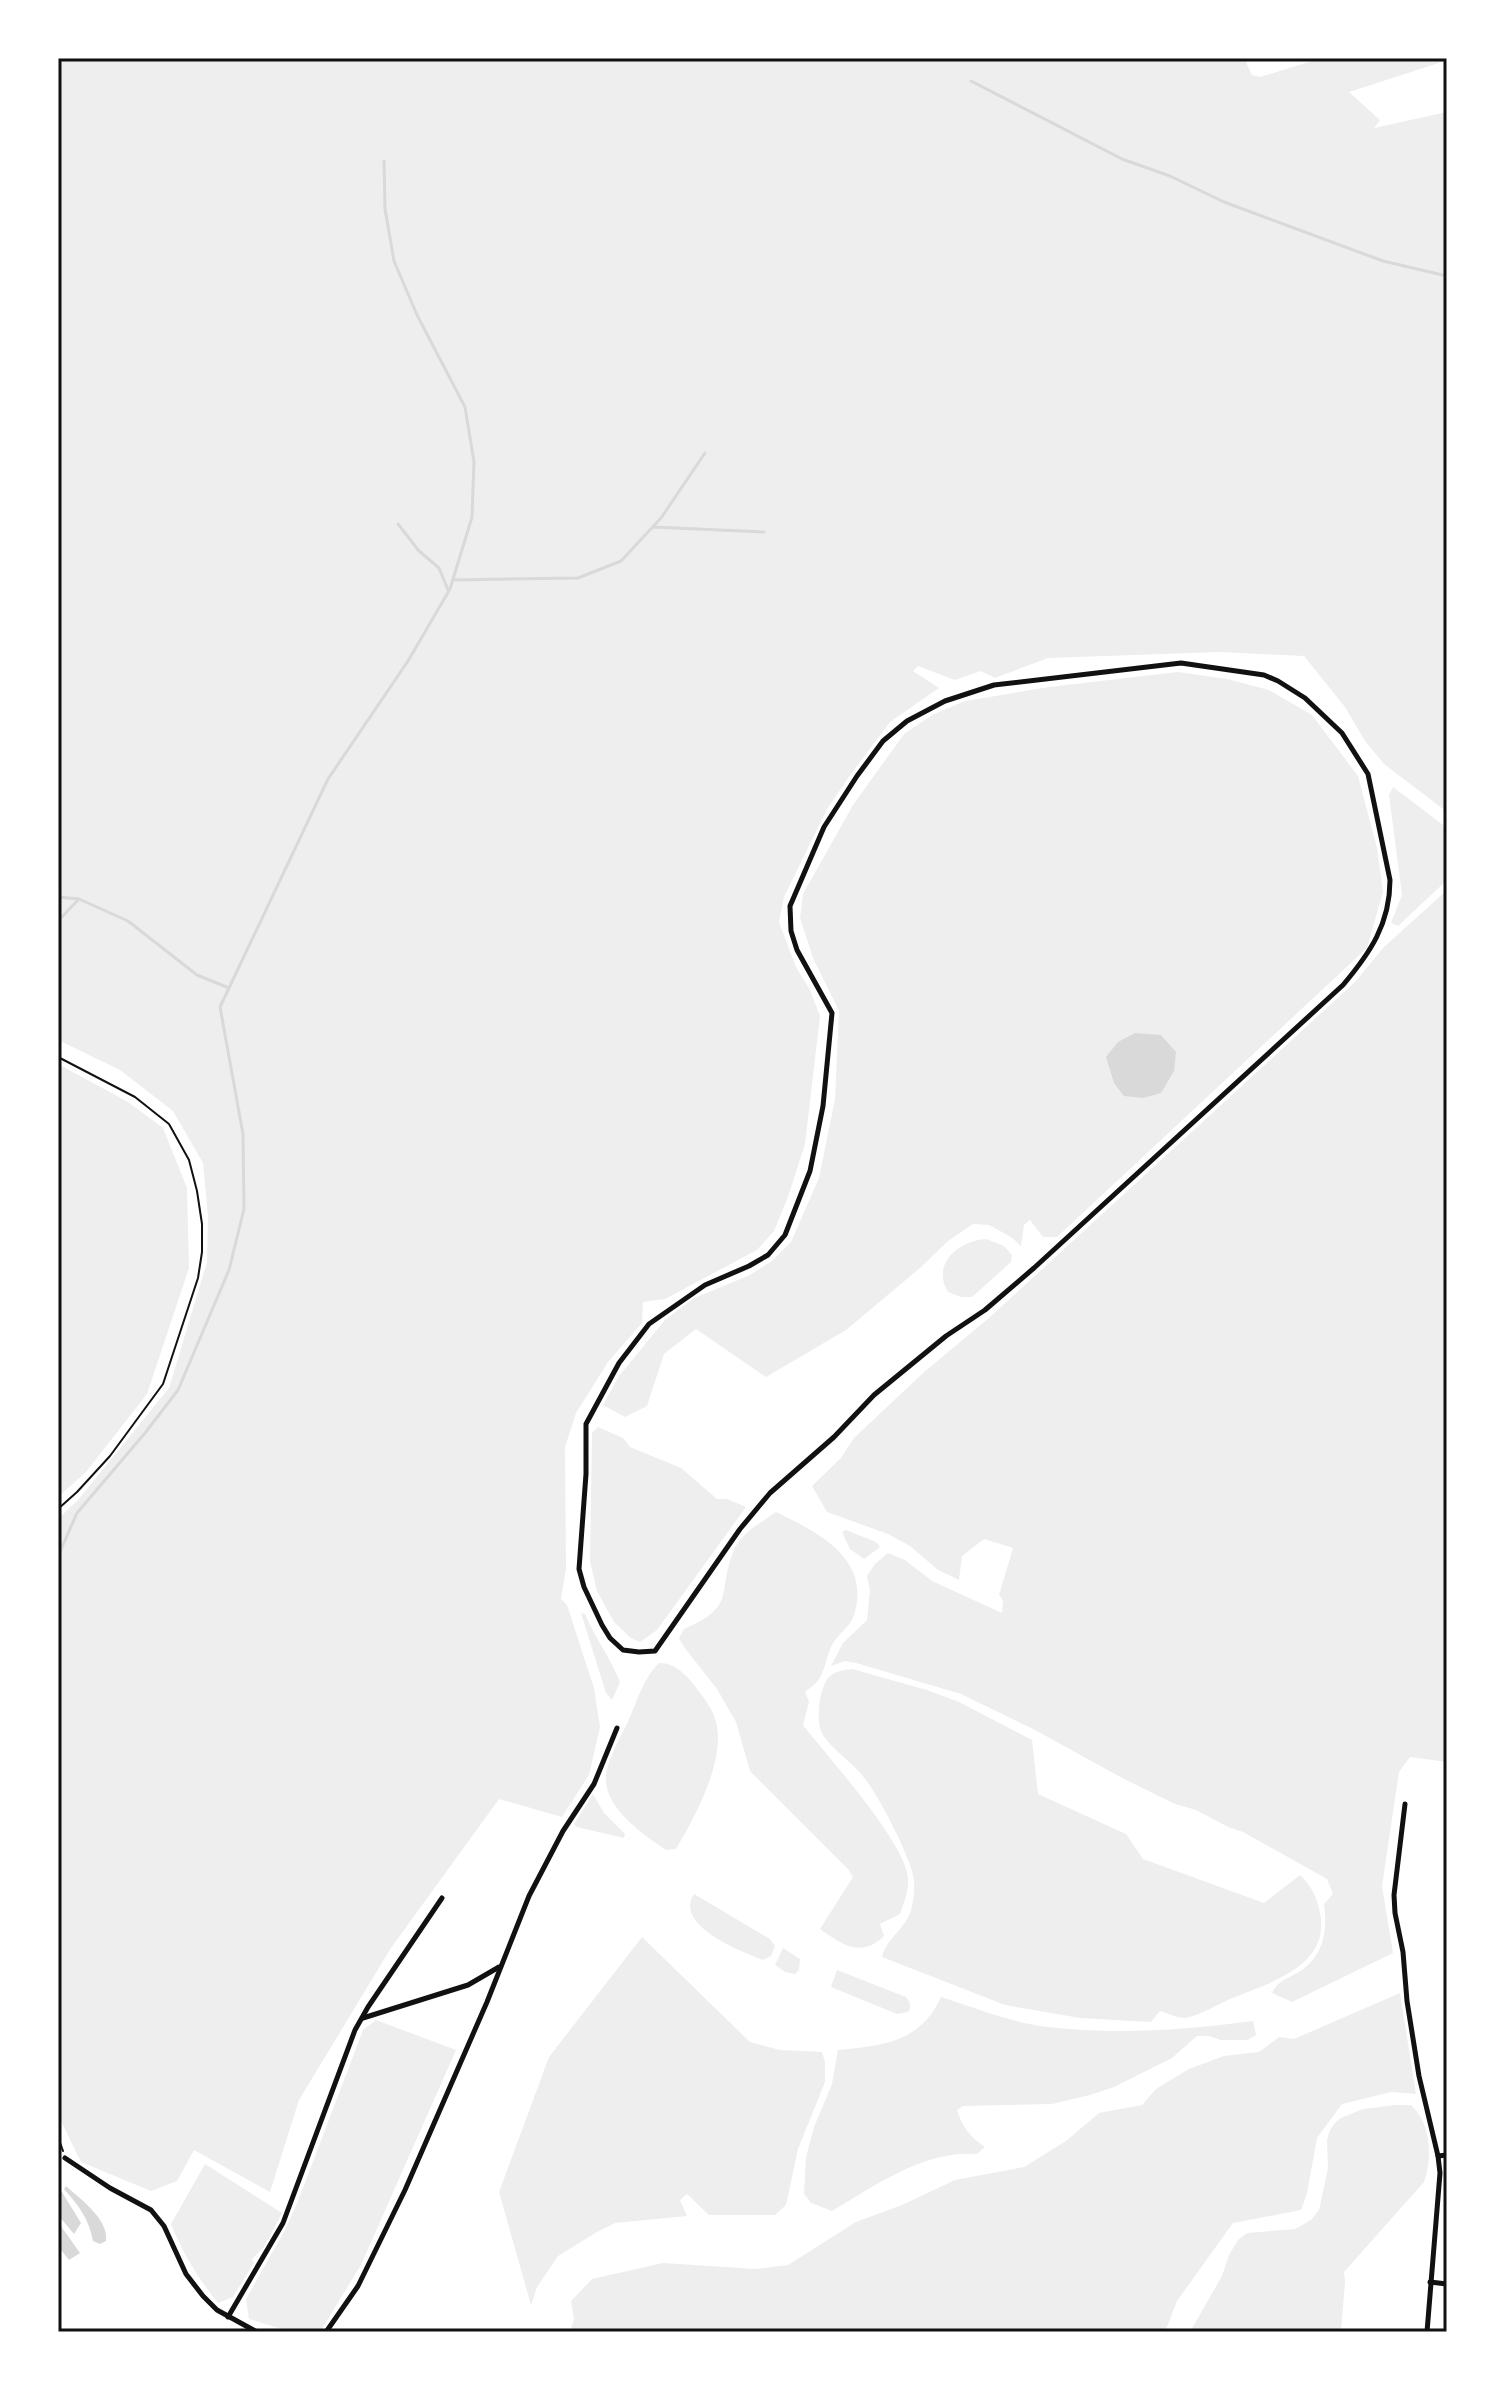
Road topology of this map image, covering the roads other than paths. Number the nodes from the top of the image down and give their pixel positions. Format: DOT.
graph roads {
  1 [pos="1264,675"];
  2 [pos="617,1728"];
  3 [pos="1405,1804"];
  4 [pos="442,1898"];
  5 [pos="500,1966"];
  6 [pos="363,2018"];
  7 [pos="1447,2155"];
  8 [pos="1438,2156"];
  9 [pos="65,2158"];
  10 [pos="1430,2282"];
  11 [pos="1447,2284"];
  12 [pos="228,2317"];
  13 [pos="257,2332"];
  14 [pos="326,2332"];
  15 [pos="1427,2332"];
  1 -- 1 [label="street"];
  2 -- 5 [label="street"];
  3 -- 8 [label="street"];
  4 -- 6 [label="street"];
  5 -- 6 [label="street"];
  5 -- 14 [label="street"];
  6 -- 12 [label="street"];
  7 -- 8 [label="street"];
  8 -- 10 [label="street"];
  9 -- 12 [label="street"];
  10 -- 11 [label="street"];
  10 -- 15 [label="street"];
  12 -- 13 [label="street"];
}
